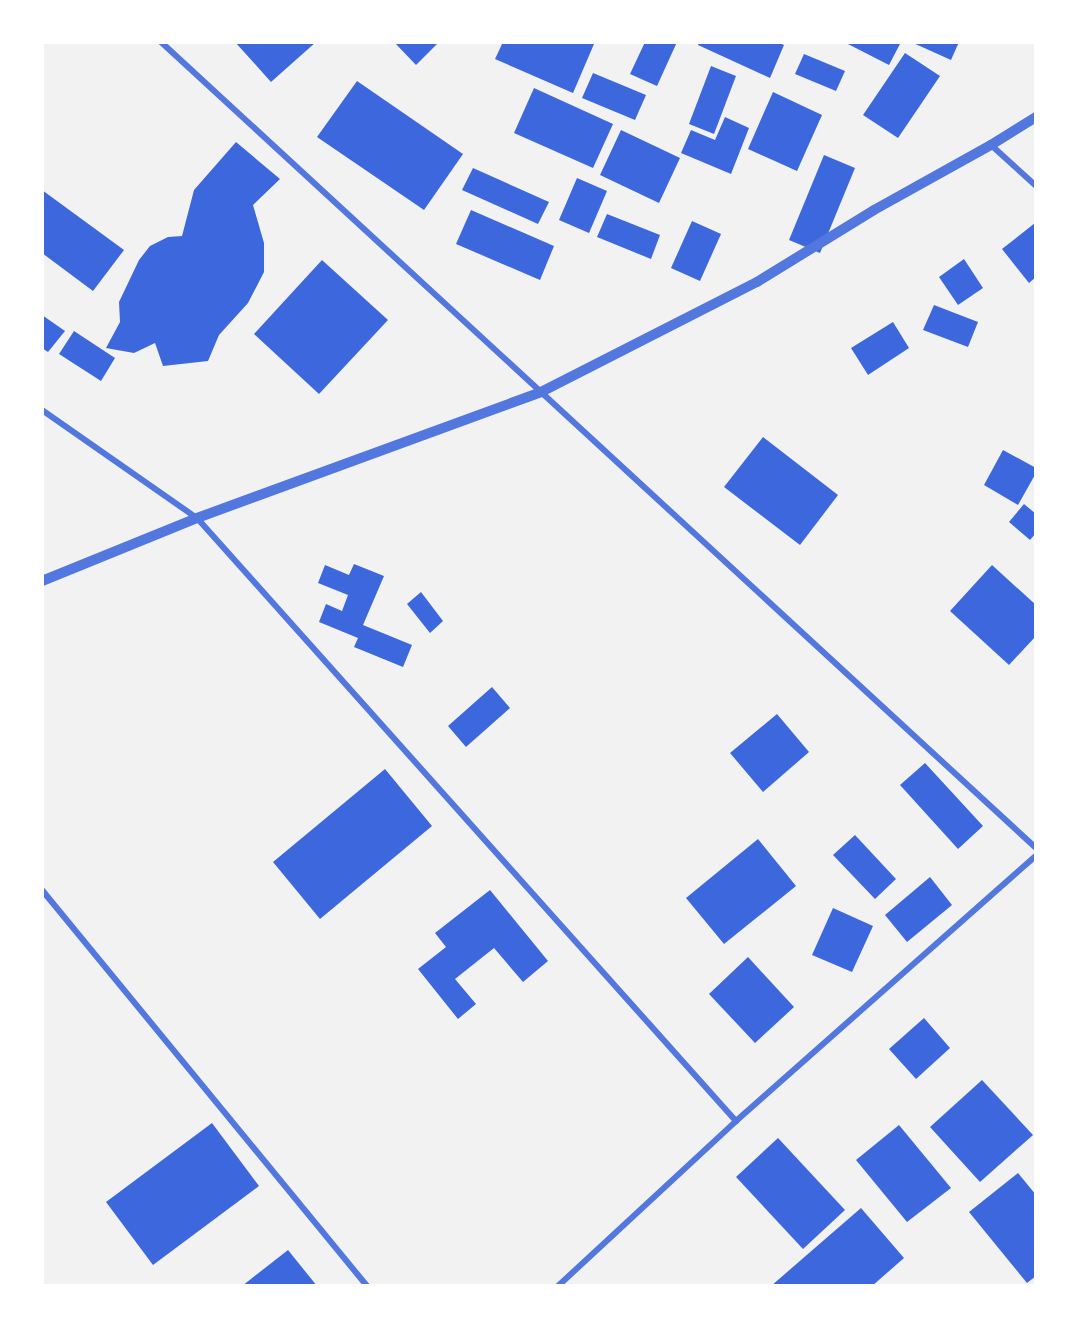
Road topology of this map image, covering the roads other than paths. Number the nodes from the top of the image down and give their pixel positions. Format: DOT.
graph roads {
  1 [pos="161,42"];
  2 [pos="1036,117"];
  3 [pos="991,145"];
  4 [pos="1036,186"];
  5 [pos="542,392"];
  6 [pos="42,410"];
  7 [pos="197,518"];
  8 [pos="42,580"];
  9 [pos="1036,848"];
  10 [pos="1036,856"];
  11 [pos="42,890"];
  12 [pos="736,1121"];
  13 [pos="367,1286"];
  14 [pos="558,1286"];
  1 -- 5 [label="street"];
  2 -- 3 [label="street"];
  3 -- 4 [label="street"];
  3 -- 5 [label="street"];
  5 -- 7 [label="street"];
  5 -- 9 [label="street"];
  6 -- 7 [label="street"];
  7 -- 8 [label="street"];
  7 -- 12 [label="street"];
  10 -- 12 [label="street"];
  11 -- 13 [label="street"];
  12 -- 14 [label="street"];
}
